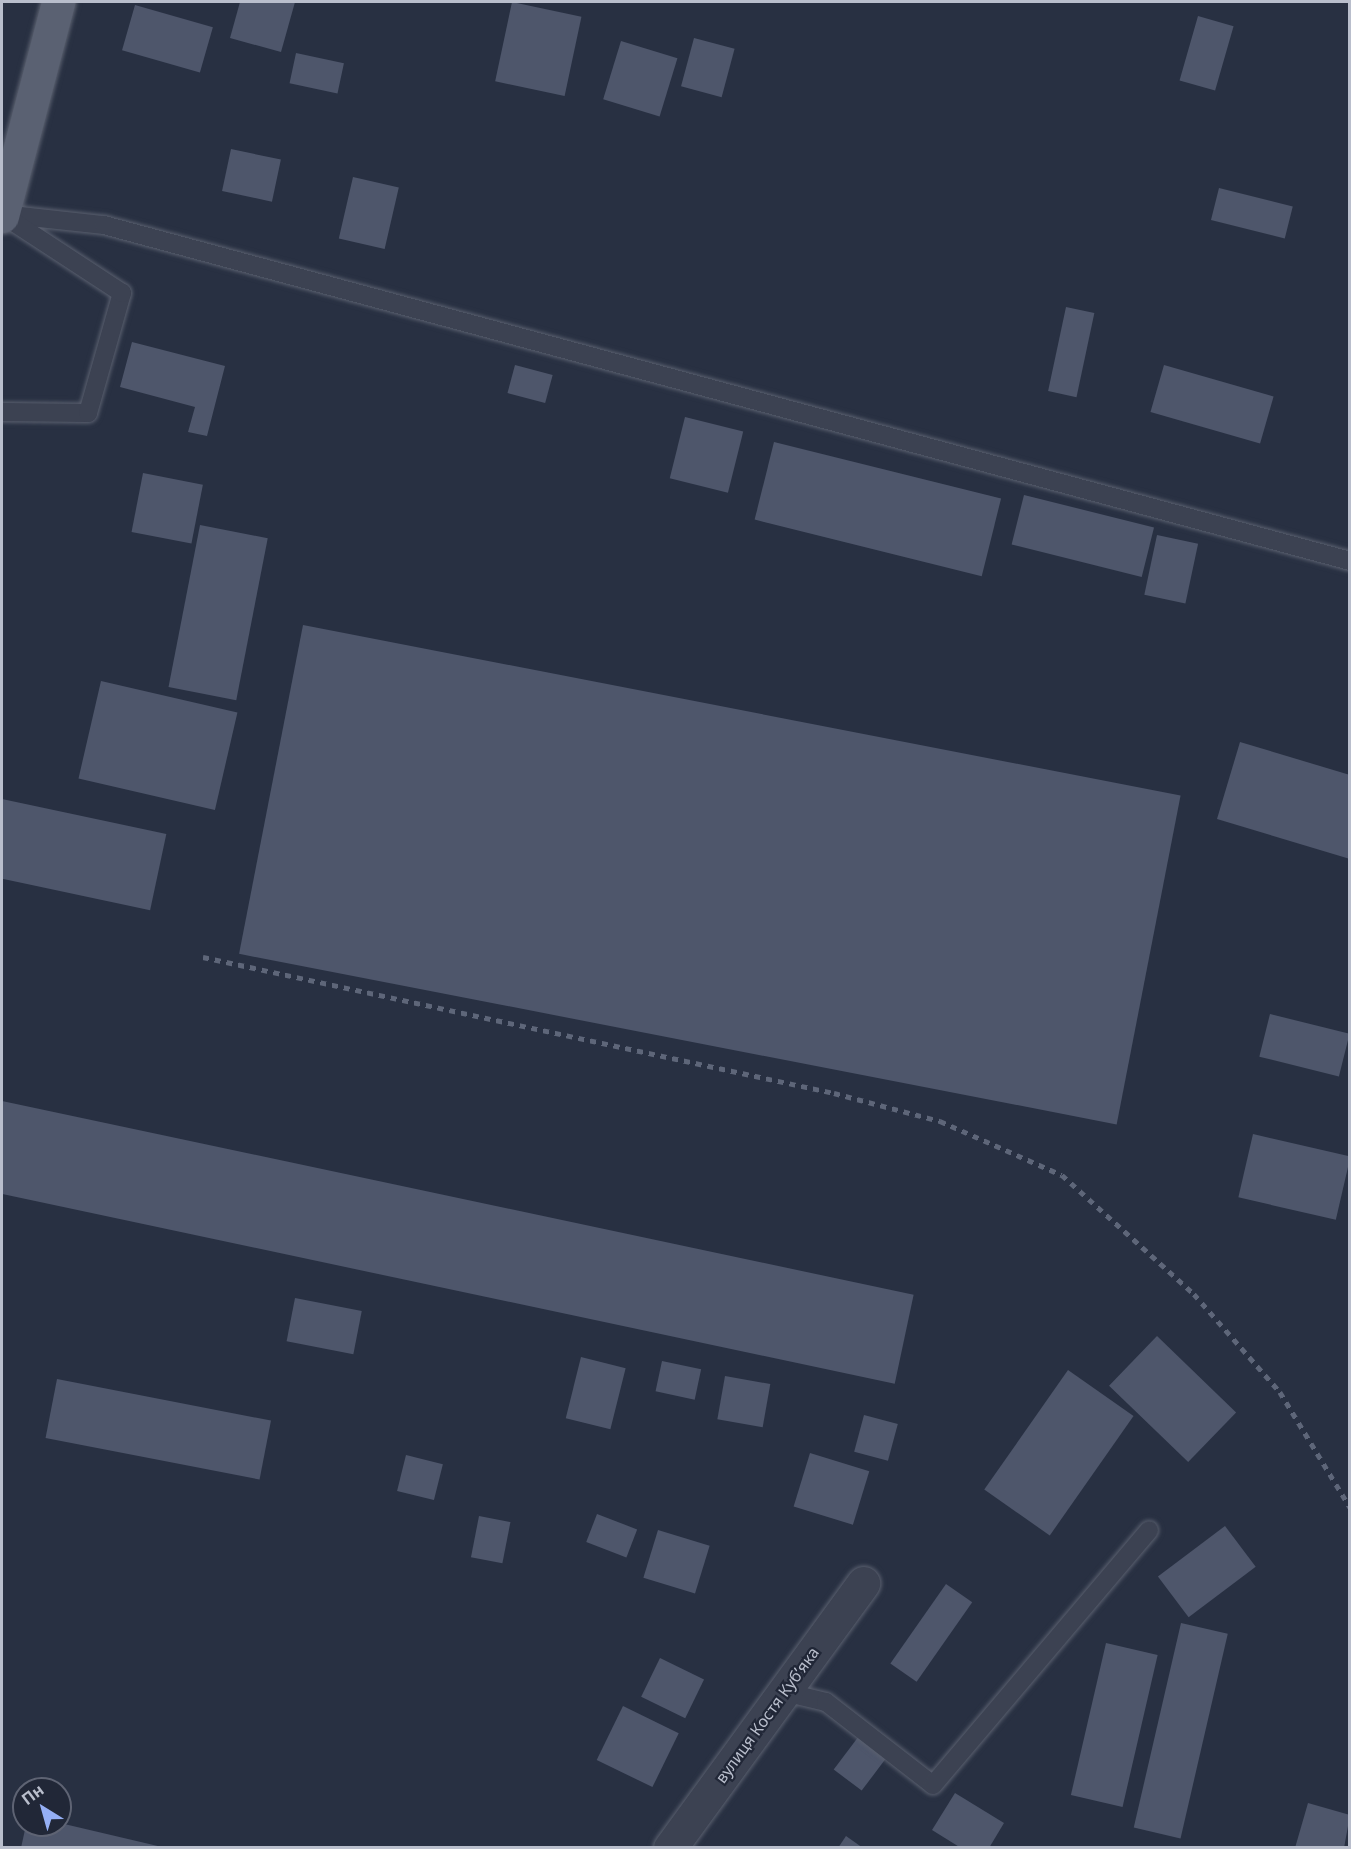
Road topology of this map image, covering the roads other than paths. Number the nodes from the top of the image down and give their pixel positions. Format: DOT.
graph roads {
  1 [pos="58,2"];
  2 [pos="2,215"];
  3 [pos="2,412"];
  4 [pos="1350,561"];
  5 [pos="1149,1530"];
  6 [pos="862,1583"];
  7 [pos="784,1692"];
  8 [pos="670,1848"];
  1 -- 2 [label="main road"];
  2 -- 3 [label="lane"];
  2 -- 4 [label="lane"];
  5 -- 7 [label="lane"];
  6 -- 7 [label="street, вулиця Костя Кубʼяка"];
  7 -- 8 [label="street, вулиця Костя Кубʼяка"];
}
